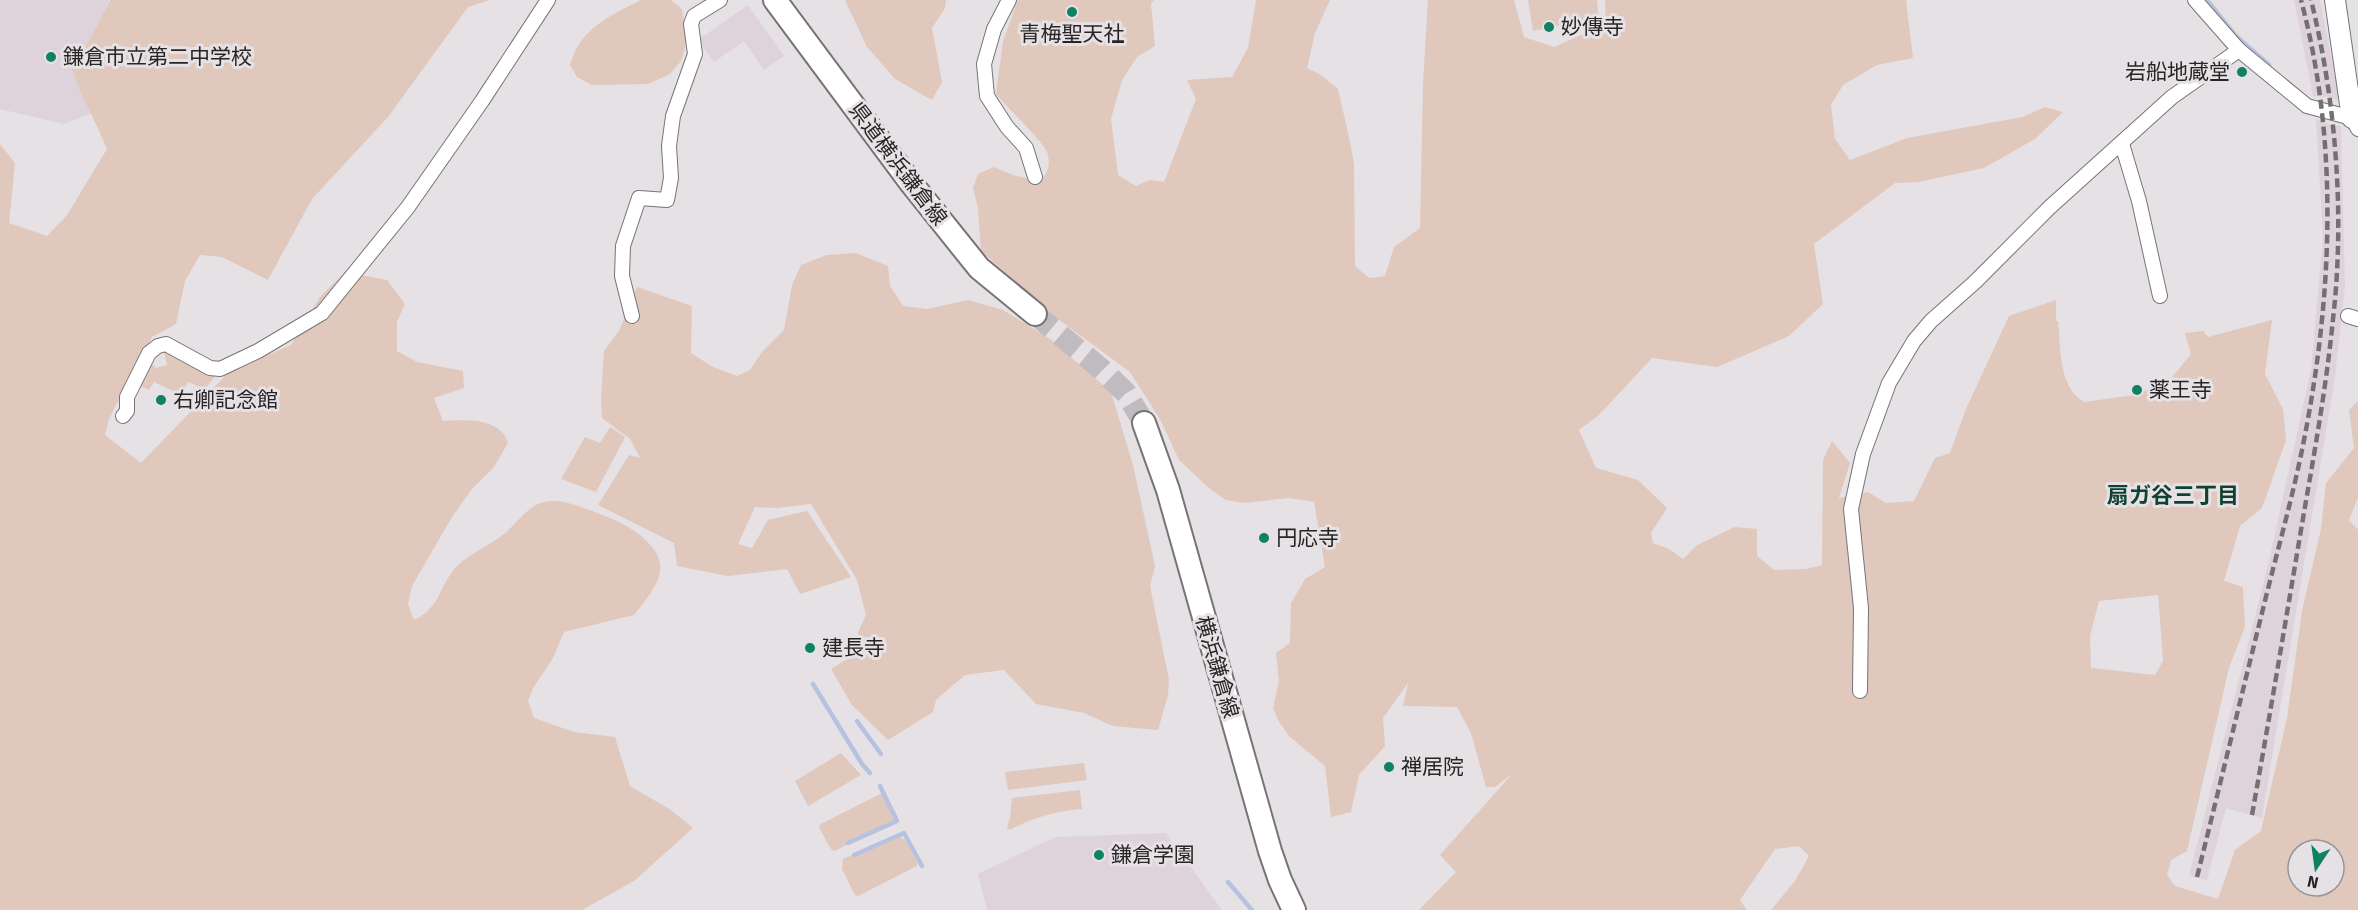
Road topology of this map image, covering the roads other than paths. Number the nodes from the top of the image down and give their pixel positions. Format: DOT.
graph roads {
  1 [pos="548,0"];
  2 [pos="720,0"];
  3 [pos="775,0"];
  4 [pos="1010,0"];
  5 [pos="2195,0"];
  6 [pos="2335,0"];
  7 [pos="2239,50"];
  8 [pos="2355,123"];
  9 [pos="2122,144"];
  10 [pos="1035,177"];
  11 [pos="2160,296"];
  12 [pos="1035,314"];
  13 [pos="632,316"];
  14 [pos="123,416"];
  15 [pos="1144,423"];
  16 [pos="1860,692"];
  17 [pos="1294,910"];
  1 -- 14 [label="street"];
  2 -- 13 [label="street"];
  3 -- 12 [label="main road, 県道横浜鎌倉線"];
  4 -- 10 [label="street"];
  5 -- 7 [label="street"];
  6 -- 8 [label="street"];
  7 -- 8 [label="street"];
  7 -- 9 [label="street"];
  9 -- 11 [label="street"];
  9 -- 16 [label="street"];
  15 -- 17 [label="main road, 横浜鎌倉線"];
}
